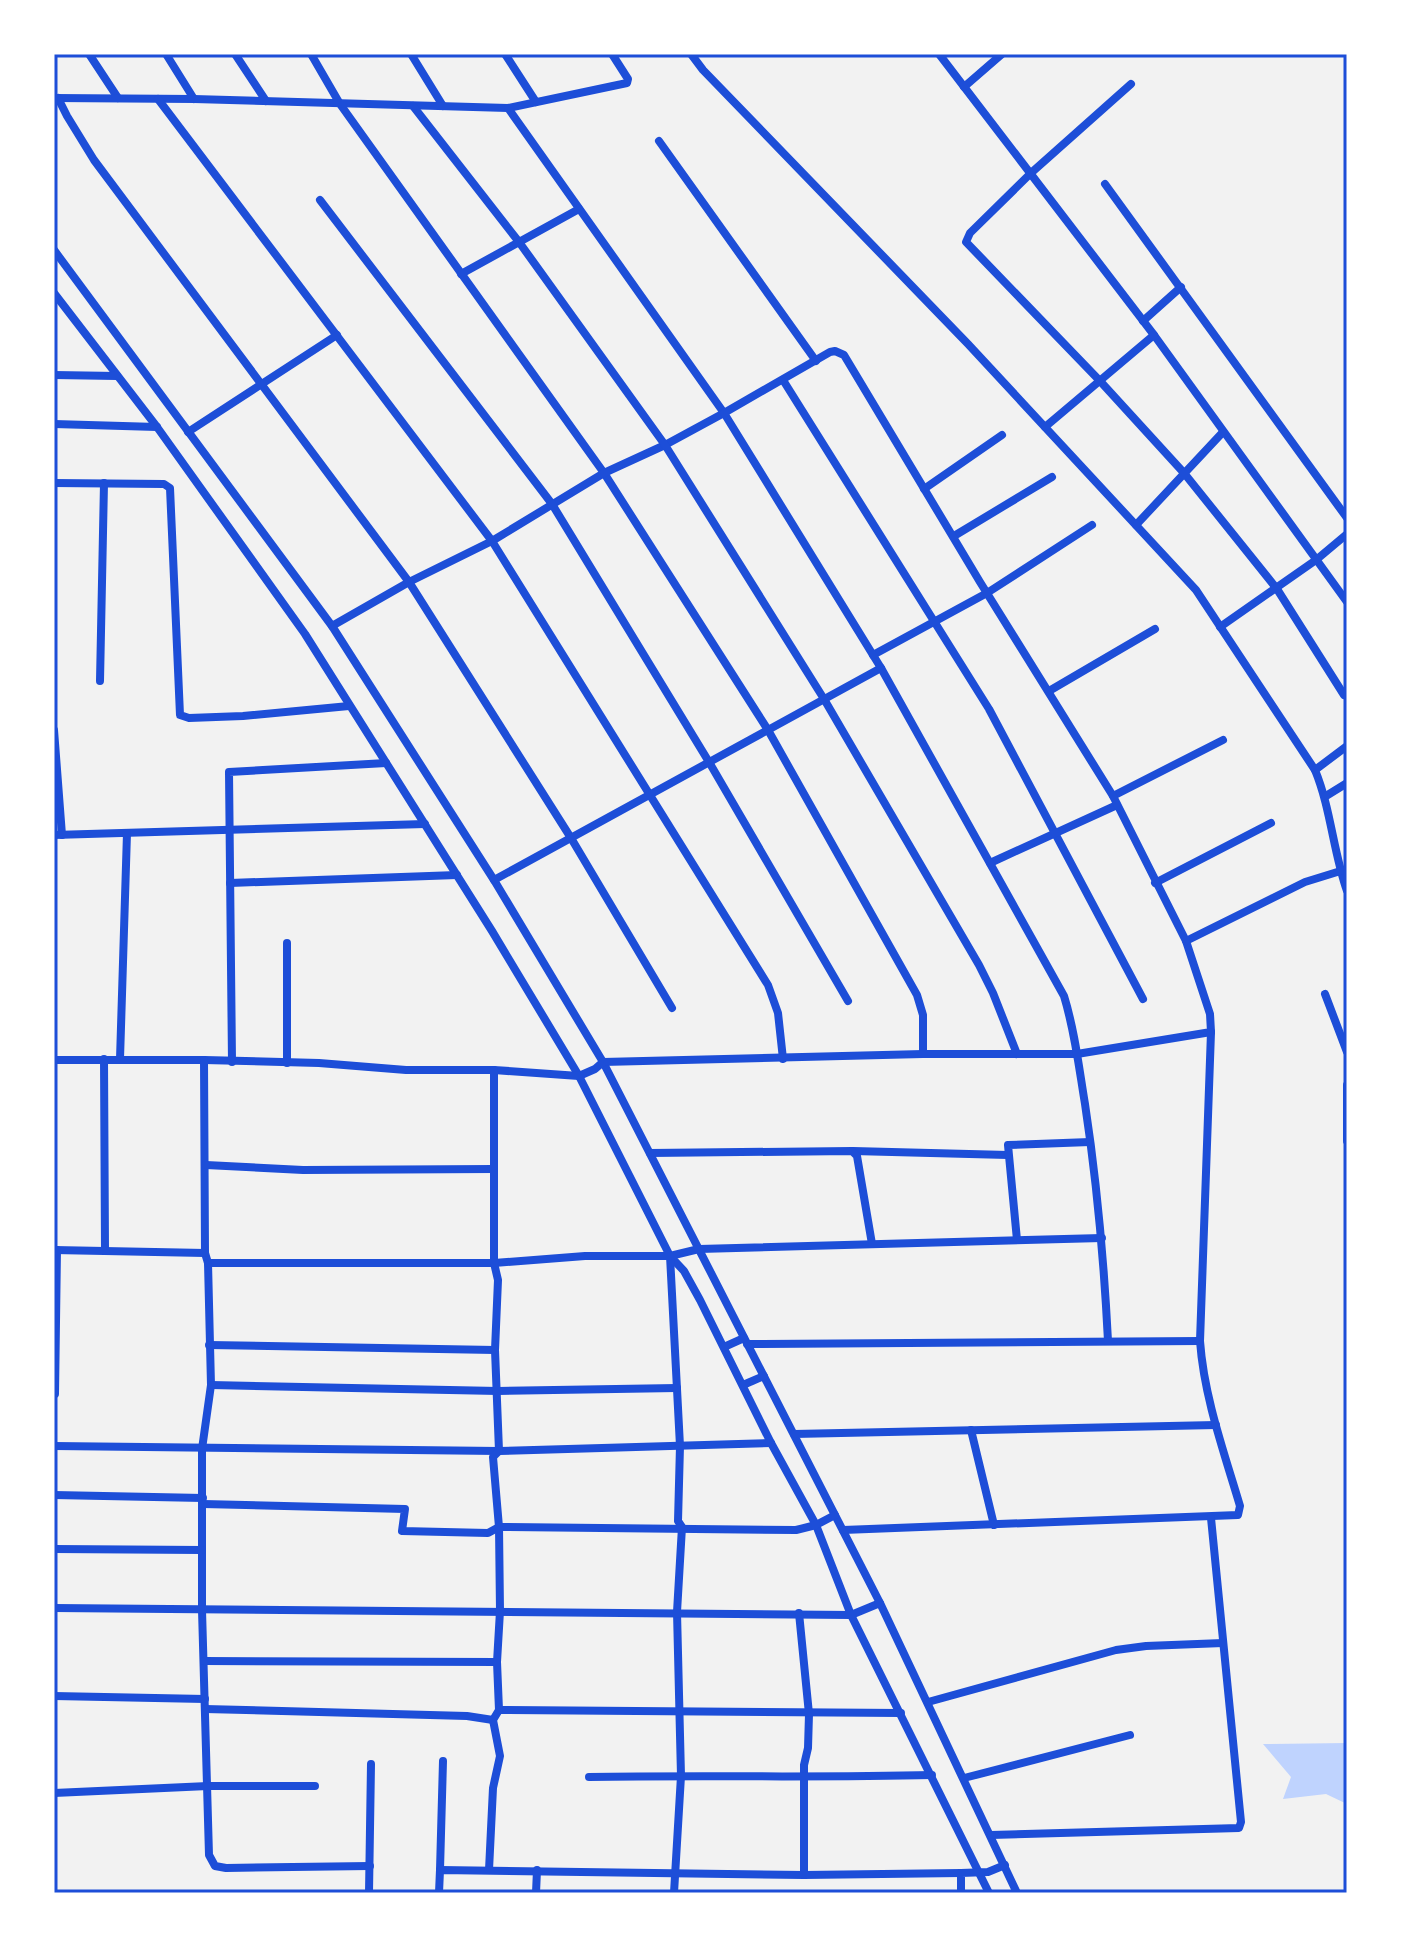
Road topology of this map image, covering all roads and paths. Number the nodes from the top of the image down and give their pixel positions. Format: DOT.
graph roads {
  1 [pos="89,54"];
  2 [pos="166,54"];
  3 [pos="235,54"];
  4 [pos="311,54"];
  5 [pos="411,54"];
  6 [pos="505,54"];
  7 [pos="612,54"];
  8 [pos="691,54"];
  9 [pos="939,54"];
  10 [pos="1002,54"];
  11 [pos="1131,84"];
  12 [pos="964,87"];
  13 [pos="56,98"];
  14 [pos="118,98"];
  15 [pos="158,99"];
  16 [pos="194,99"];
  17 [pos="266,101"];
  18 [pos="536,102"];
  19 [pos="340,104"];
  20 [pos="413,106"];
  21 [pos="443,106"];
  22 [pos="508,108"];
  23 [pos="659,141"];
  24 [pos="1031,173"];
  25 [pos="1105,184"];
  26 [pos="320,200"];
  27 [pos="579,209"];
  28 [pos="519,242"];
  29 [pos="54,250"];
  30 [pos="461,274"];
  31 [pos="1181,287"];
  32 [pos="54,293"];
  33 [pos="59,306"];
  34 [pos="1143,321"];
  35 [pos="337,335"];
  36 [pos="1154,335"];
  37 [pos="816,361"];
  38 [pos="54,375"];
  39 [pos="117,376"];
  40 [pos="783,380"];
  41 [pos="1100,381"];
  42 [pos="261,384"];
  43 [pos="724,413"];
  44 [pos="54,424"];
  45 [pos="157,427"];
  46 [pos="1045,427"];
  47 [pos="188,432"];
  48 [pos="1223,432"];
  49 [pos="1002,435"];
  50 [pos="665,445"];
  51 [pos="604,473"];
  52 [pos="1184,473"];
  53 [pos="1052,477"];
  54 [pos="54,483"];
  55 [pos="104,483"];
  56 [pos="924,489"];
  57 [pos="552,504"];
  58 [pos="1347,518"];
  59 [pos="1092,525"];
  60 [pos="1136,525"];
  61 [pos="1347,534"];
  62 [pos="954,536"];
  63 [pos="492,541"];
  64 [pos="1316,560"];
  65 [pos="409,582"];
  66 [pos="1277,589"];
  67 [pos="987,593"];
  68 [pos="1347,602"];
  69 [pos="936,622"];
  70 [pos="332,626"];
  71 [pos="1220,627"];
  72 [pos="1155,629"];
  73 [pos="873,655"];
  74 [pos="881,668"];
  75 [pos="100,681"];
  76 [pos="1049,691"];
  77 [pos="1344,695"];
  78 [pos="824,699"];
  79 [pos="349,706"];
  80 [pos="54,730"];
  81 [pos="768,730"];
  82 [pos="1223,740"];
  83 [pos="1347,746"];
  84 [pos="709,762"];
  85 [pos="386,763"];
  86 [pos="1315,770"];
  87 [pos="1347,783"];
  88 [pos="651,793"];
  89 [pos="1326,796"];
  90 [pos="1115,800"];
  91 [pos="1271,823"];
  92 [pos="425,824"];
  93 [pos="229,831"];
  94 [pos="1055,832"];
  95 [pos="127,833"];
  96 [pos="58,835"];
  97 [pos="571,838"];
  98 [pos="990,863"];
  99 [pos="1340,872"];
  100 [pos="457,875"];
  101 [pos="494,880"];
  102 [pos="230,883"];
  103 [pos="1155,883"];
  104 [pos="1347,891"];
  105 [pos="1186,941"];
  106 [pos="287,943"];
  107 [pos="1325,994"];
  108 [pos="1143,999"];
  109 [pos="848,1001"];
  110 [pos="672,1008"];
  111 [pos="1211,1032"];
  112 [pos="1347,1052"];
  113 [pos="923,1054"];
  114 [pos="1017,1054"];
  115 [pos="1077,1054"];
  116 [pos="104,1059"];
  117 [pos="120,1059"];
  118 [pos="783,1059"];
  119 [pos="54,1060"];
  120 [pos="204,1060"];
  121 [pos="232,1062"];
  122 [pos="603,1062"];
  123 [pos="287,1063"];
  124 [pos="494,1070"];
  125 [pos="579,1076"];
  126 [pos="1347,1085"];
  127 [pos="1347,1141"];
  128 [pos="1090,1142"];
  129 [pos="852,1151"];
  130 [pos="650,1153"];
  131 [pos="1008,1155"];
  132 [pos="206,1165"];
  133 [pos="494,1169"];
  134 [pos="1102,1238"];
  135 [pos="1017,1240"];
  136 [pos="872,1244"];
  137 [pos="699,1249"];
  138 [pos="55,1250"];
  139 [pos="105,1250"];
  140 [pos="205,1253"];
  141 [pos="670,1256"];
  142 [pos="208,1263"];
  143 [pos="494,1263"];
  144 [pos="742,1341"];
  145 [pos="1108,1341"];
  146 [pos="1200,1341"];
  147 [pos="209,1345"];
  148 [pos="725,1347"];
  149 [pos="495,1350"];
  150 [pos="752,1381"];
  151 [pos="211,1385"];
  152 [pos="677,1388"];
  153 [pos="498,1391"];
  154 [pos="55,1394"];
  155 [pos="1216,1425"];
  156 [pos="971,1430"];
  157 [pos="794,1434"];
  158 [pos="771,1443"];
  159 [pos="54,1446"];
  160 [pos="680,1446"];
  161 [pos="202,1449"];
  162 [pos="499,1451"];
  163 [pos="54,1495"];
  164 [pos="203,1501"];
  165 [pos="1211,1518"];
  166 [pos="825,1520"];
  167 [pos="994,1525"];
  168 [pos="499,1527"];
  169 [pos="682,1527"];
  170 [pos="843,1530"];
  171 [pos="54,1549"];
  172 [pos="202,1550"];
  173 [pos="877,1605"];
  174 [pos="54,1608"];
  175 [pos="202,1610"];
  176 [pos="500,1611"];
  177 [pos="677,1612"];
  178 [pos="799,1613"];
  179 [pos="851,1615"];
  180 [pos="1223,1643"];
  181 [pos="204,1661"];
  182 [pos="497,1662"];
  183 [pos="54,1696"];
  184 [pos="928,1702"];
  185 [pos="205,1704"];
  186 [pos="499,1710"];
  187 [pos="680,1712"];
  188 [pos="901,1713"];
  189 [pos="809,1714"];
  190 [pos="493,1720"];
  191 [pos="1130,1735"];
  192 [pos="443,1761"];
  193 [pos="371,1764"];
  194 [pos="932,1775"];
  195 [pos="681,1776"];
  196 [pos="589,1777"];
  197 [pos="964,1778"];
  198 [pos="805,1779"];
  199 [pos="208,1786"];
  200 [pos="315,1786"];
  201 [pos="54,1793"];
  202 [pos="991,1835"];
  203 [pos="370,1866"];
  204 [pos="440,1870"];
  205 [pos="489,1870"];
  206 [pos="537,1870"];
  207 [pos="993,1870"];
  208 [pos="675,1872"];
  209 [pos="961,1873"];
  210 [pos="804,1875"];
  211 [pos="369,1893"];
  212 [pos="439,1893"];
  213 [pos="536,1893"];
  214 [pos="674,1893"];
  215 [pos="961,1893"];
  216 [pos="989,1893"];
  217 [pos="1017,1893"];
  1 -- 14 [label="street"];
  2 -- 16 [label="street"];
  3 -- 17 [label="street"];
  4 -- 19 [label="street"];
  5 -- 21 [label="street"];
  6 -- 18 [label="street"];
  7 -- 18 [label="street"];
  8 -- 46 [label="street"];
  9 -- 12 [label="street"];
  10 -- 12 [label="street"];
  11 -- 24 [label="street"];
  12 -- 24 [label="street"];
  13 -- 14 [label="street"];
  13 -- 42 [label="street"];
  14 -- 15 [label="street"];
  15 -- 16 [label="street"];
  15 -- 35 [label="street"];
  16 -- 17 [label="street"];
  17 -- 19 [label="street"];
  18 -- 22 [label="street"];
  19 -- 20 [label="street"];
  19 -- 30 [label="street"];
  20 -- 21 [label="street"];
  20 -- 28 [label="street"];
  21 -- 22 [label="street"];
  22 -- 27 [label="street"];
  23 -- 37 [label="street"];
  24 -- 34 [label="street"];
  24 -- 41 [label="street"];
  25 -- 31 [label="street"];
  26 -- 57 [label="street"];
  27 -- 28 [label="street"];
  27 -- 43 [label="street"];
  28 -- 30 [label="street"];
  28 -- 50 [label="street"];
  29 -- 47 [label="street"];
  30 -- 51 [label="street"];
  31 -- 34 [label="street"];
  31 -- 58 [label="street"];
  32 -- 33 [label="street"];
  33 -- 39 [label="street"];
  34 -- 36 [label="street"];
  35 -- 42 [label="street"];
  35 -- 63 [label="street"];
  36 -- 41 [label="street"];
  36 -- 48 [label="street"];
  37 -- 40 [label="street"];
  37 -- 56 [label="street"];
  38 -- 39 [label="street"];
  39 -- 45 [label="street"];
  40 -- 43 [label="street"];
  40 -- 69 [label="street"];
  41 -- 46 [label="street"];
  41 -- 52 [label="street"];
  42 -- 47 [label="street"];
  42 -- 65 [label="street"];
  43 -- 50 [label="street"];
  43 -- 73 [label="street"];
  44 -- 45 [label="street"];
  45 -- 79 [label="street"];
  46 -- 60 [label="street"];
  47 -- 70 [label="street"];
  48 -- 52 [label="street"];
  48 -- 64 [label="street"];
  49 -- 56 [label="street"];
  50 -- 51 [label="street"];
  50 -- 78 [label="street"];
  51 -- 57 [label="street"];
  51 -- 81 [label="street"];
  52 -- 60 [label="street"];
  52 -- 66 [label="street"];
  53 -- 62 [label="street"];
  54 -- 55 [label="street"];
  55 -- 75 [label="street"];
  55 -- 79 [label="street"];
  56 -- 62 [label="street"];
  57 -- 63 [label="street"];
  57 -- 84 [label="street"];
  59 -- 67 [label="street"];
  60 -- 71 [label="street"];
  61 -- 64 [label="street"];
  62 -- 67 [label="street"];
  63 -- 65 [label="street"];
  63 -- 88 [label="street"];
  64 -- 66 [label="street"];
  64 -- 68 [label="street"];
  65 -- 70 [label="street"];
  65 -- 97 [label="street"];
  66 -- 71 [label="street"];
  66 -- 77 [label="street"];
  67 -- 69 [label="street"];
  67 -- 76 [label="street"];
  69 -- 73 [label="street"];
  69 -- 94 [label="street"];
  70 -- 101 [label="street"];
  71 -- 86 [label="street"];
  72 -- 76 [label="street"];
  73 -- 74 [label="street"];
  74 -- 78 [label="street"];
  74 -- 98 [label="street"];
  76 -- 90 [label="street"];
  78 -- 81 [label="street"];
  78 -- 114 [label="street"];
  79 -- 85 [label="street"];
  80 -- 96 [label="street"];
  81 -- 84 [label="street"];
  81 -- 113 [label="street"];
  82 -- 90 [label="street"];
  83 -- 86 [label="street"];
  84 -- 88 [label="street"];
  84 -- 109 [label="street"];
  85 -- 92 [label="street"];
  85 -- 93 [label="street"];
  86 -- 89 [label="street"];
  87 -- 89 [label="street"];
  88 -- 97 [label="street"];
  88 -- 118 [label="street"];
  89 -- 99 [label="street"];
  90 -- 94 [label="street"];
  90 -- 103 [label="street"];
  91 -- 103 [label="street"];
  92 -- 93 [label="street"];
  92 -- 100 [label="street"];
  93 -- 95 [label="street"];
  93 -- 102 [label="street"];
  94 -- 98 [label="street"];
  94 -- 108 [label="street"];
  95 -- 96 [label="street"];
  95 -- 117 [label="street"];
  97 -- 101 [label="street"];
  97 -- 110 [label="street"];
  98 -- 115 [label="street"];
  99 -- 104 [label="street"];
  99 -- 105 [label="street"];
  100 -- 102 [label="street"];
  100 -- 125 [label="street"];
  101 -- 122 [label="street"];
  102 -- 121 [label="street"];
  103 -- 105 [label="street"];
  105 -- 111 [label="street"];
  106 -- 123 [label="street"];
  107 -- 112 [label="street"];
  111 -- 115 [label="street"];
  111 -- 146 [label="street"];
  113 -- 114 [label="street"];
  113 -- 118 [label="street"];
  114 -- 115 [label="street"];
  115 -- 128 [label="street"];
  116 -- 117 [label="street"];
  116 -- 119 [label="street"];
  116 -- 139 [label="street"];
  117 -- 120 [label="street"];
  118 -- 122 [label="street"];
  120 -- 121 [label="street"];
  120 -- 132 [label="street"];
  121 -- 123 [label="street"];
  122 -- 125 [label="street"];
  122 -- 130 [label="street"];
  123 -- 124 [label="street"];
  124 -- 125 [label="street"];
  124 -- 133 [label="street"];
  125 -- 141 [label="street"];
  126 -- 127 [label="street"];
  128 -- 131 [label="street"];
  128 -- 134 [label="street"];
  129 -- 130 [label="street"];
  129 -- 131 [label="street"];
  129 -- 136 [label="street"];
  130 -- 137 [label="street"];
  131 -- 135 [label="street"];
  132 -- 133 [label="street"];
  132 -- 140 [label="street"];
  133 -- 143 [label="street"];
  134 -- 135 [label="street"];
  134 -- 145 [label="street"];
  135 -- 136 [label="street"];
  136 -- 137 [label="street"];
  137 -- 141 [label="street"];
  137 -- 144 [label="street"];
  138 -- 139 [label="street"];
  138 -- 154 [label="street"];
  139 -- 140 [label="street"];
  140 -- 142 [label="street"];
  141 -- 143 [label="street"];
  141 -- 148 [label="street"];
  141 -- 152 [label="street"];
  142 -- 143 [label="street"];
  142 -- 147 [label="street"];
  143 -- 149 [label="street"];
  144 -- 145 [label="street"];
  144 -- 148 [label="street"];
  144 -- 150 [label="street"];
  145 -- 146 [label="street"];
  146 -- 155 [label="street"];
  147 -- 149 [label="street"];
  147 -- 151 [label="street"];
  148 -- 150 [label="street"];
  149 -- 153 [label="street"];
  150 -- 157 [label="street"];
  150 -- 158 [label="street"];
  151 -- 153 [label="street"];
  151 -- 161 [label="street"];
  152 -- 153 [label="street"];
  152 -- 160 [label="street"];
  153 -- 162 [label="street"];
  155 -- 156 [label="street"];
  155 -- 165 [label="street"];
  156 -- 157 [label="street"];
  156 -- 167 [label="street"];
  157 -- 166 [label="street"];
  158 -- 160 [label="street"];
  158 -- 166 [label="street"];
  159 -- 161 [label="street"];
  160 -- 162 [label="street"];
  160 -- 169 [label="street"];
  161 -- 162 [label="street"];
  161 -- 164 [label="street"];
  162 -- 168 [label="street"];
  163 -- 164 [label="street"];
  164 -- 168 [label="street"];
  164 -- 172 [label="street"];
  165 -- 167 [label="street"];
  165 -- 180 [label="street"];
  166 -- 169 [label="street"];
  166 -- 170 [label="street"];
  166 -- 179 [label="street"];
  167 -- 170 [label="street"];
  168 -- 169 [label="street"];
  168 -- 176 [label="street"];
  169 -- 177 [label="street"];
  170 -- 173 [label="street"];
  171 -- 172 [label="street"];
  172 -- 175 [label="street"];
  173 -- 179 [label="street"];
  173 -- 184 [label="street"];
  174 -- 175 [label="street"];
  175 -- 176 [label="street"];
  175 -- 181 [label="street"];
  176 -- 177 [label="street"];
  176 -- 182 [label="street"];
  177 -- 178 [label="street"];
  177 -- 187 [label="street"];
  178 -- 179 [label="street"];
  178 -- 189 [label="street"];
  179 -- 188 [label="street"];
  180 -- 184 [label="street"];
  180 -- 202 [label="street"];
  181 -- 182 [label="street"];
  181 -- 185 [label="street"];
  182 -- 186 [label="street"];
  183 -- 185 [label="street"];
  184 -- 197 [label="street"];
  185 -- 190 [label="street"];
  185 -- 199 [label="street"];
  186 -- 187 [label="street"];
  186 -- 190 [label="street"];
  187 -- 189 [label="street"];
  187 -- 195 [label="street"];
  188 -- 189 [label="street"];
  188 -- 194 [label="street"];
  189 -- 198 [label="street"];
  190 -- 205 [label="street"];
  191 -- 197 [label="street"];
  192 -- 204 [label="street"];
  193 -- 203 [label="street"];
  194 -- 198 [label="street"];
  194 -- 207 [label="street"];
  195 -- 196 [label="street"];
  195 -- 198 [label="street"];
  195 -- 208 [label="street"];
  197 -- 202 [label="street"];
  198 -- 210 [label="street"];
  199 -- 200 [label="street"];
  199 -- 201 [label="street"];
  199 -- 203 [label="street"];
  202 -- 207 [label="street"];
  203 -- 211 [label="street"];
  204 -- 205 [label="street"];
  204 -- 212 [label="street"];
  205 -- 206 [label="street"];
  206 -- 208 [label="street"];
  206 -- 213 [label="street"];
  207 -- 209 [label="street"];
  207 -- 216 [label="street"];
  207 -- 217 [label="street"];
  208 -- 210 [label="street"];
  208 -- 214 [label="street"];
  209 -- 210 [label="street"];
  209 -- 215 [label="street"];
}
